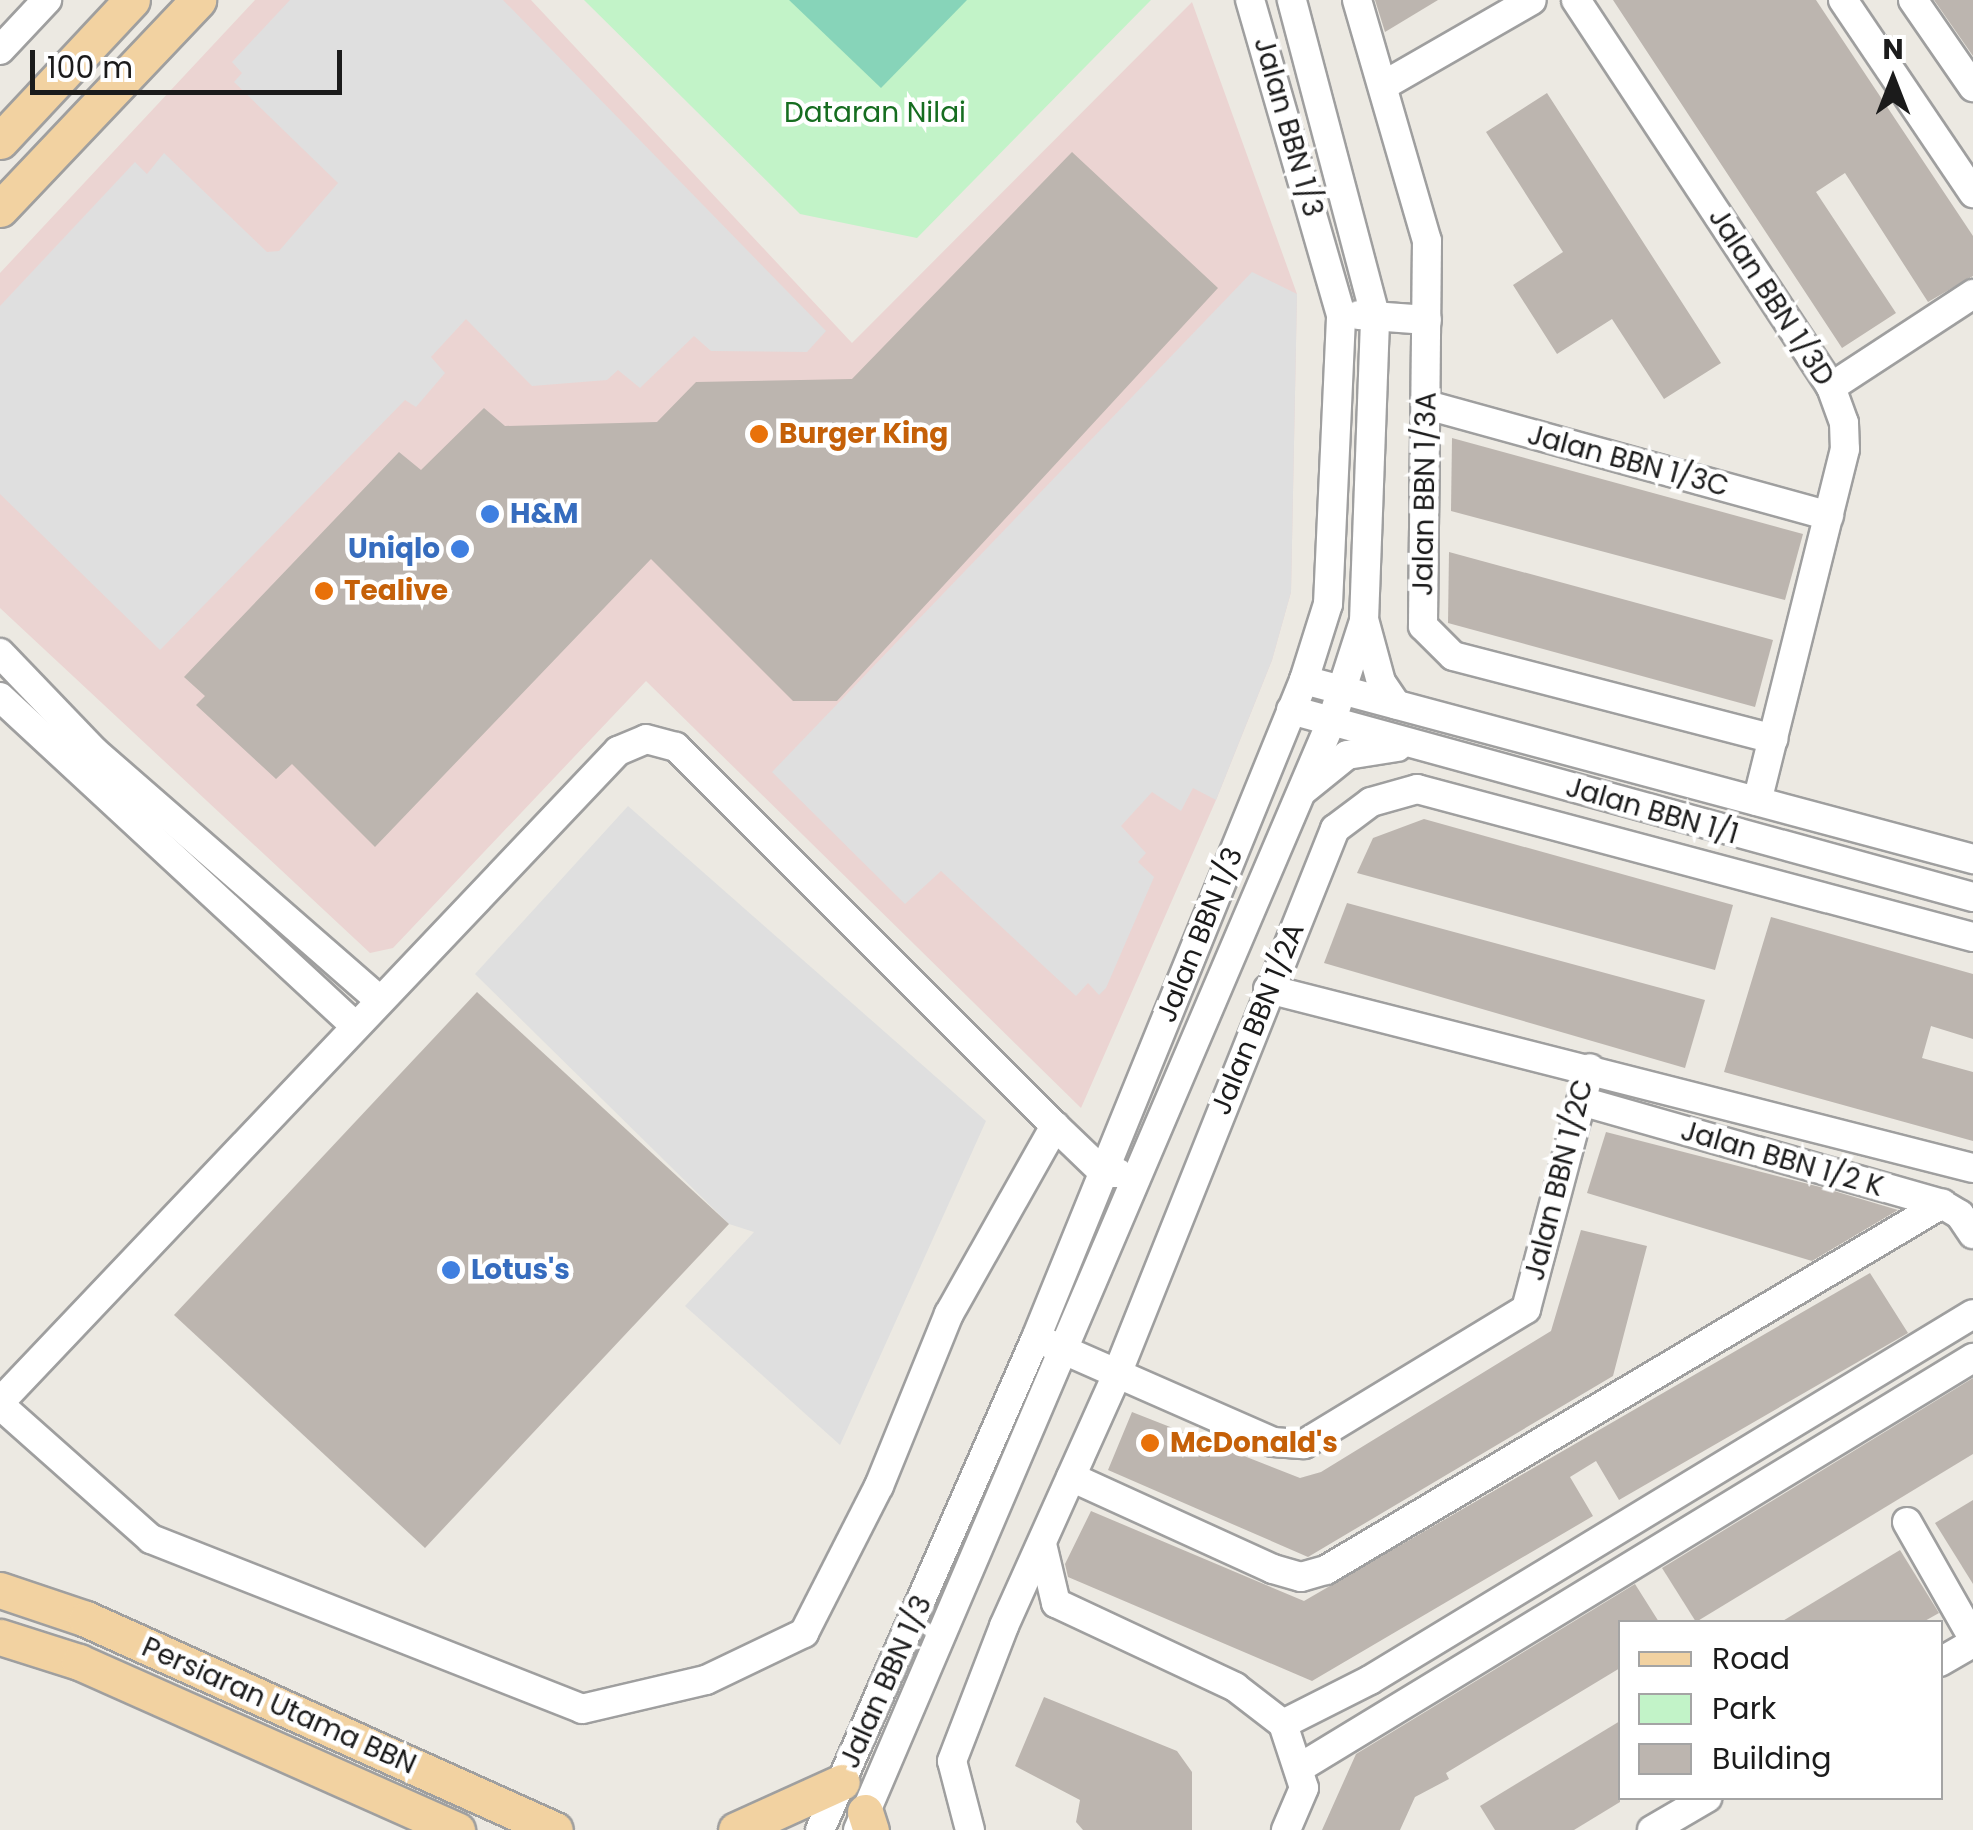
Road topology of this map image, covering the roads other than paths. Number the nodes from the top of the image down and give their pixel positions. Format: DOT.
graph roads {
  1 [pos="48,0"];
  2 [pos="198,0"];
  3 [pos="1250,0"];
  4 [pos="1292,0"];
  5 [pos="1358,0"];
  6 [pos="1532,0"];
  7 [pos="1576,0"];
  8 [pos="1844,0"];
  9 [pos="1913,0"];
  10 [pos="130,1"];
  11 [pos="0,50"];
  12 [pos="1386,84"];
  13 [pos="1973,87"];
  14 [pos="0,141"];
  15 [pos="1973,193"];
  16 [pos="0,209"];
  17 [pos="1973,294"];
  18 [pos="1341,316"];
  19 [pos="1376,316"];
  20 [pos="1427,320"];
  21 [pos="1832,388"];
  22 [pos="1427,405"];
  23 [pos="1829,516"];
  24 [pos="1364,621"];
  25 [pos="0,653"];
  26 [pos="1304,680"];
  27 [pos="1344,690"];
  28 [pos="0,697"];
  29 [pos="1396,704"];
  30 [pos="1290,710"];
  31 [pos="1332,720"];
  32 [pos="1773,739"];
  33 [pos="1423,746"];
  34 [pos="1294,798"];
  35 [pos="1757,801"];
  36 [pos="1766,844"];
  37 [pos="1973,859"];
  38 [pos="1756,882"];
  39 [pos="1973,896"];
  40 [pos="1973,937"];
  41 [pos="1268,990"];
  42 [pos="378,1000"];
  43 [pos="354,1025"];
  44 [pos="1590,1068"];
  45 [pos="1173,1096"];
  46 [pos="1581,1102"];
  47 [pos="1054,1126"];
  48 [pos="1973,1168"];
  49 [pos="1104,1173"];
  50 [pos="1942,1204"];
  51 [pos="1973,1234"];
  52 [pos="1973,1314"];
  53 [pos="1036,1338"];
  54 [pos="1066,1351"];
  55 [pos="1973,1358"];
  56 [pos="1117,1374"];
  57 [pos="0,1403"];
  58 [pos="1070,1477"];
  59 [pos="1907,1522"];
  60 [pos="1042,1539"];
  61 [pos="0,1590"];
  62 [pos="1056,1603"];
  63 [pos="1004,1626"];
  64 [pos="0,1636"];
  65 [pos="1973,1641"];
  66 [pos="1943,1660"];
  67 [pos="1283,1724"];
  68 [pos="1301,1767"];
  69 [pos="842,1782"];
  70 [pos="1704,1800"];
  71 [pos="865,1824"];
  72 [pos="457,1830"];
  73 [pos="556,1830"];
  74 [pos="736,1830"];
  75 [pos="820,1830"];
  76 [pos="970,1830"];
  77 [pos="1286,1830"];
  78 [pos="1652,1830"];
  1 -- 11 [label="street"];
  2 -- 16 [label="main road"];
  3 -- 18 [label="street, Jalan BBN 1/3"];
  4 -- 19 [label="street, Jalan BBN 1/3"];
  5 -- 12 [label="street, Jalan BBN 1/3A"];
  6 -- 12 [label="street"];
  7 -- 21 [label="street, Jalan BBN 1/3D"];
  8 -- 15 [label="street"];
  9 -- 13 [label="street"];
  10 -- 14 [label="main road"];
  12 -- 20 [label="street, Jalan BBN 1/3A"];
  17 -- 21 [label="street"];
  18 -- 19 [label="street"];
  18 -- 26 [label="street, Jalan BBN 1/3"];
  19 -- 20 [label="street"];
  19 -- 24 [label="street, Jalan BBN 1/3"];
  20 -- 22 [label="street, Jalan BBN 1/3A"];
  21 -- 23 [label="street, Jalan BBN 1/3D"];
  22 -- 23 [label="street, Jalan BBN 1/3C"];
  22 -- 32 [label="street, Jalan BBN 1/3A"];
  23 -- 32 [label="street, Jalan BBN 1/3D"];
  24 -- 27 [label="street, Jalan BBN 1/3"];
  24 -- 29 [label="street"];
  25 -- 42 [label="street"];
  26 -- 27 [label="street, Jalan BBN 1/1"];
  26 -- 30 [label="street, Jalan BBN 1/3"];
  27 -- 29 [label="street, Jalan BBN 1/1"];
  27 -- 31 [label="street, Jalan BBN 1/3"];
  28 -- 43 [label="street"];
  29 -- 35 [label="street, Jalan BBN 1/1"];
  30 -- 31 [label="street, Jalan BBN 1/1"];
  30 -- 49 [label="street, Jalan BBN 1/3"];
  31 -- 33 [label="street, Jalan BBN 1/1"];
  31 -- 34 [label="street, Jalan BBN 1/3"];
  32 -- 35 [label="street, Jalan BBN 1/3D"];
  33 -- 34 [label="street"];
  33 -- 36 [label="street, Jalan BBN 1/1"];
  34 -- 45 [label="street, Jalan BBN 1/3"];
  35 -- 37 [label="street, Jalan BBN 1/1"];
  36 -- 38 [label="street"];
  36 -- 39 [label="street, Jalan BBN 1/1"];
  38 -- 40 [label="street, Jalan BBN 1/2A"];
  38 -- 41 [label="street, Jalan BBN 1/2A"];
  41 -- 44 [label="street, Jalan BBN 1/2C"];
  41 -- 56 [label="street, Jalan BBN 1/2A"];
  42 -- 43 [label="street"];
  42 -- 47 [label="street"];
  43 -- 57 [label="street"];
  44 -- 46 [label="street, Jalan BBN 1/2C"];
  44 -- 48 [label="street, Jalan BBN 1/2 K"];
  45 -- 49 [label="street"];
  45 -- 54 [label="street, Jalan BBN 1/3"];
  46 -- 50 [label="street, Jalan BBN 1/2 K"];
  46 -- 56 [label="street, Jalan BBN 1/2C"];
  47 -- 49 [label="street"];
  47 -- 57 [label="street"];
  49 -- 53 [label="street, Jalan BBN 1/3"];
  50 -- 51 [label="street, Jalan BBN 1/2 K"];
  50 -- 58 [label="street"];
  52 -- 67 [label="street"];
  53 -- 54 [label="street, Jalan BBN 1/2C"];
  53 -- 69 [label="street, Jalan BBN 1/3"];
  54 -- 56 [label="street, Jalan BBN 1/2C"];
  54 -- 71 [label="street, Jalan BBN 1/3"];
  55 -- 68 [label="street"];
  56 -- 58 [label="street, Jalan BBN 1/2A"];
  58 -- 60 [label="street, Jalan BBN 1/2A"];
  59 -- 65 [label="street"];
  60 -- 62 [label="street"];
  60 -- 63 [label="street, Jalan BBN 1/2A"];
  61 -- 73 [label="main road, Persiaran Utama BBN"];
  62 -- 63 [label="street"];
  62 -- 67 [label="street"];
  63 -- 76 [label="street, Jalan BBN 1/2A"];
  64 -- 72 [label="main road, Persiaran Utama BBN"];
  65 -- 66 [label="street"];
  67 -- 68 [label="street"];
  68 -- 77 [label="street"];
  69 -- 74 [label="main road"];
  69 -- 75 [label="street, Jalan BBN 1/3"];
  70 -- 78 [label="street"];
}
